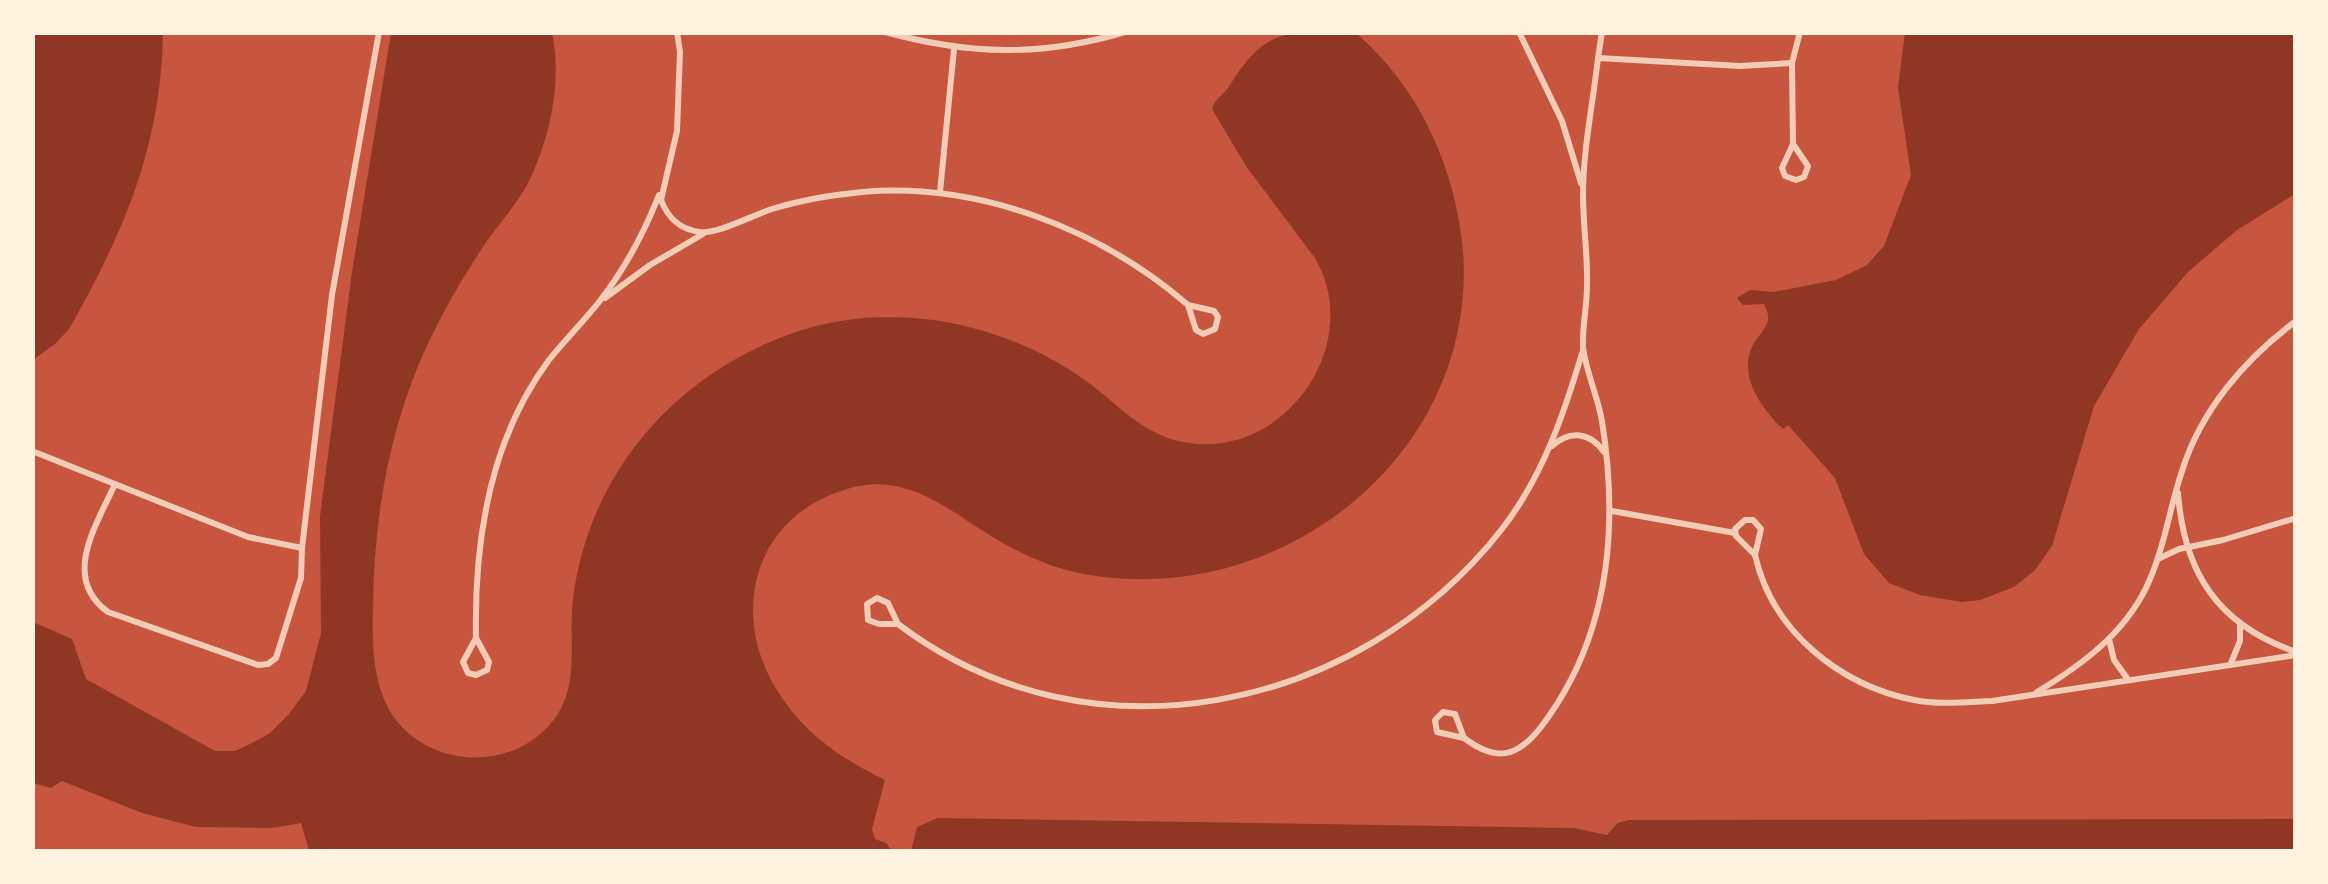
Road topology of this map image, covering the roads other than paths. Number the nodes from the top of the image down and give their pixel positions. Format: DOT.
graph roads {
  1 [pos="379,32"];
  2 [pos="677,32"];
  3 [pos="886,32"];
  4 [pos="1125,32"];
  5 [pos="1519,32"];
  6 [pos="1602,32"];
  7 [pos="1800,32"];
  8 [pos="954,49"];
  9 [pos="1598,58"];
  10 [pos="1792,63"];
  11 [pos="1793,144"];
  12 [pos="661,189"];
  13 [pos="940,192"];
  14 [pos="1583,192"];
  15 [pos="704,234"];
  16 [pos="596,305"];
  17 [pos="1188,305"];
  18 [pos="2296,321"];
  19 [pos="1583,349"];
  20 [pos="1551,447"];
  21 [pos="32,451"];
  22 [pos="1606,456"];
  23 [pos="115,484"];
  24 [pos="2177,487"];
  25 [pos="1612,512"];
  26 [pos="2296,518"];
  27 [pos="1735,533"];
  28 [pos="302,548"];
  29 [pos="2187,548"];
  30 [pos="1755,556"];
  31 [pos="2158,559"];
  32 [pos="898,624"];
  33 [pos="2240,624"];
  34 [pos="476,638"];
  35 [pos="2109,640"];
  36 [pos="2296,654"];
  37 [pos="2230,664"];
  38 [pos="2128,679"];
  39 [pos="2031,695"];
  40 [pos="1464,738"];
  1 -- 28 [label="street"];
  2 -- 12 [label="street"];
  3 -- 8 [label="street"];
  4 -- 8 [label="street"];
  5 -- 14 [label="street"];
  6 -- 9 [label="street"];
  7 -- 10 [label="street"];
  8 -- 13 [label="street"];
  9 -- 10 [label="street"];
  9 -- 14 [label="street"];
  10 -- 11 [label="street"];
  11 -- 11 [label="street"];
  12 -- 15 [label="street"];
  12 -- 16 [label="street"];
  13 -- 15 [label="street"];
  13 -- 17 [label="street"];
  14 -- 19 [label="street"];
  15 -- 16 [label="street"];
  16 -- 34 [label="street"];
  17 -- 17 [label="street"];
  18 -- 24 [label="street"];
  19 -- 20 [label="street"];
  19 -- 22 [label="street"];
  20 -- 22 [label="street"];
  20 -- 32 [label="street"];
  21 -- 23 [label="street"];
  22 -- 25 [label="street"];
  23 -- 28 [label="street"];
  23 -- 28 [label="street"];
  24 -- 29 [label="street"];
  24 -- 31 [label="street"];
  25 -- 27 [label="street"];
  25 -- 40 [label="street"];
  26 -- 29 [label="street"];
  27 -- 30 [label="street"];
  27 -- 30 [label="street"];
  29 -- 31 [label="street"];
  29 -- 33 [label="street"];
  30 -- 39 [label="street"];
  31 -- 35 [label="street"];
  32 -- 32 [label="street"];
  33 -- 36 [label="street"];
  33 -- 37 [label="street"];
  34 -- 34 [label="street"];
  35 -- 38 [label="street"];
  35 -- 39 [label="street"];
  36 -- 37 [label="street"];
  37 -- 38 [label="street"];
  38 -- 39 [label="street"];
  40 -- 40 [label="street"];
}
